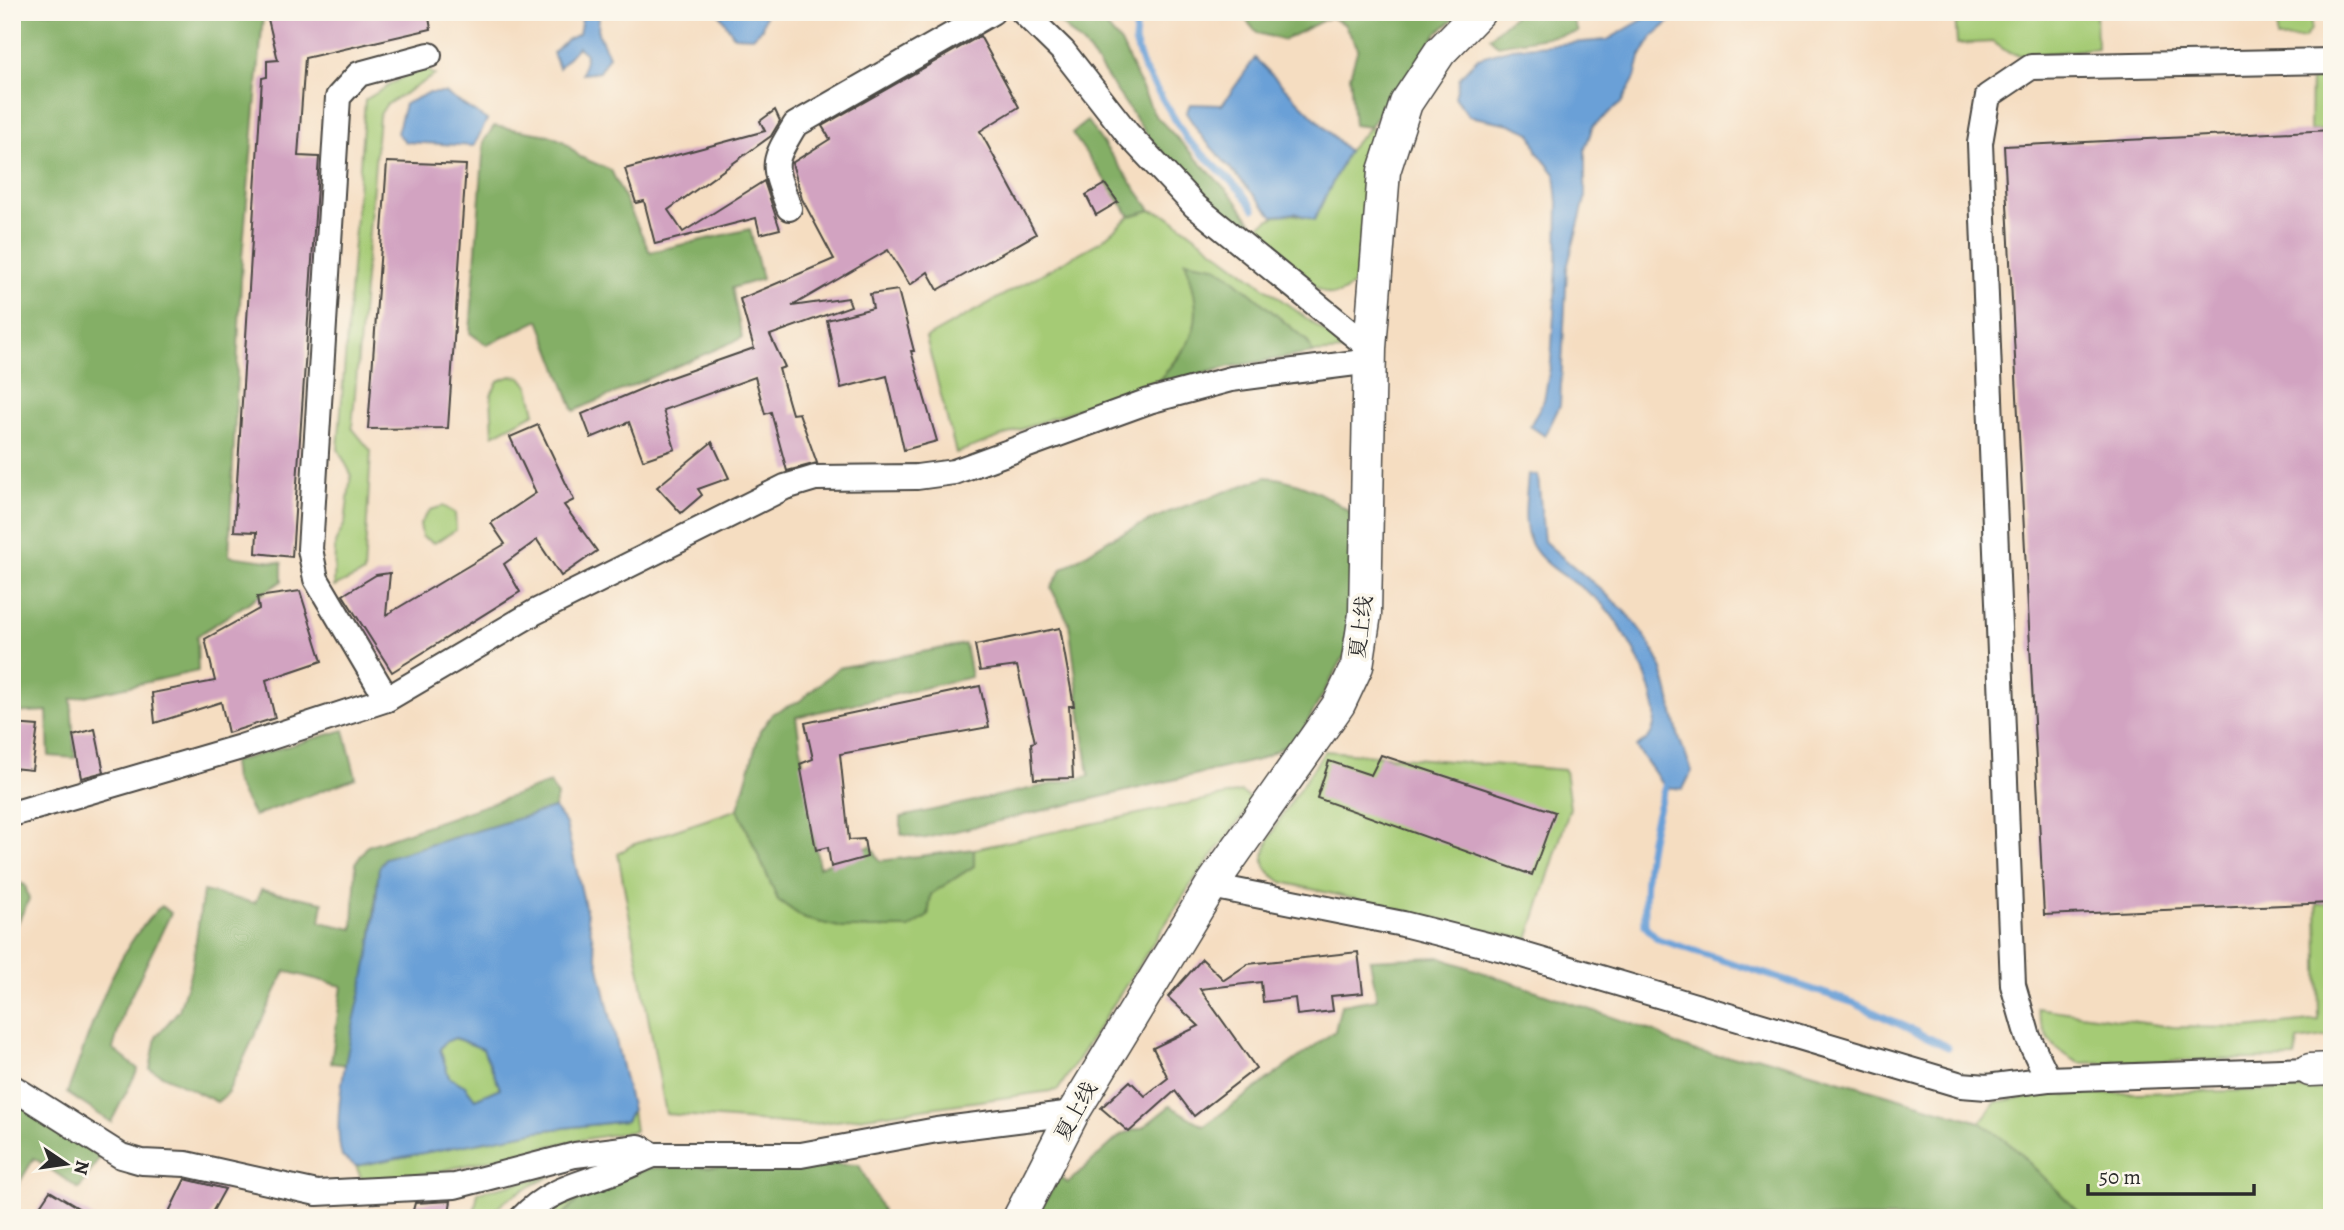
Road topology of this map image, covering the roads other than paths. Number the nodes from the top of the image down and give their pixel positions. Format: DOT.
graph roads {
  1 [pos="992,12"];
  2 [pos="1023,12"];
  3 [pos="1479,12"];
  4 [pos="429,55"];
  5 [pos="2332,61"];
  6 [pos="789,208"];
  7 [pos="1370,354"];
  8 [pos="387,699"];
  9 [pos="12,814"];
  10 [pos="1211,886"];
  11 [pos="2321,1069"];
  12 [pos="2048,1079"];
  13 [pos="12,1087"];
  14 [pos="1073,1113"];
  15 [pos="653,1155"];
  16 [pos="522,1218"];
  17 [pos="1019,1218"];
  1 -- 6 [label="street"];
  2 -- 7 [label="street"];
  3 -- 7 [label="street, 夏上线"];
  4 -- 8 [label="street"];
  5 -- 12 [label="street"];
  7 -- 8 [label="street"];
  7 -- 10 [label="street, 夏上线"];
  8 -- 9 [label="street"];
  10 -- 12 [label="street"];
  10 -- 14 [label="street, 夏上线"];
  11 -- 12 [label="street"];
  13 -- 15 [label="street"];
  14 -- 15 [label="street"];
  14 -- 17 [label="street, 夏上线"];
  15 -- 16 [label="street"];
}
